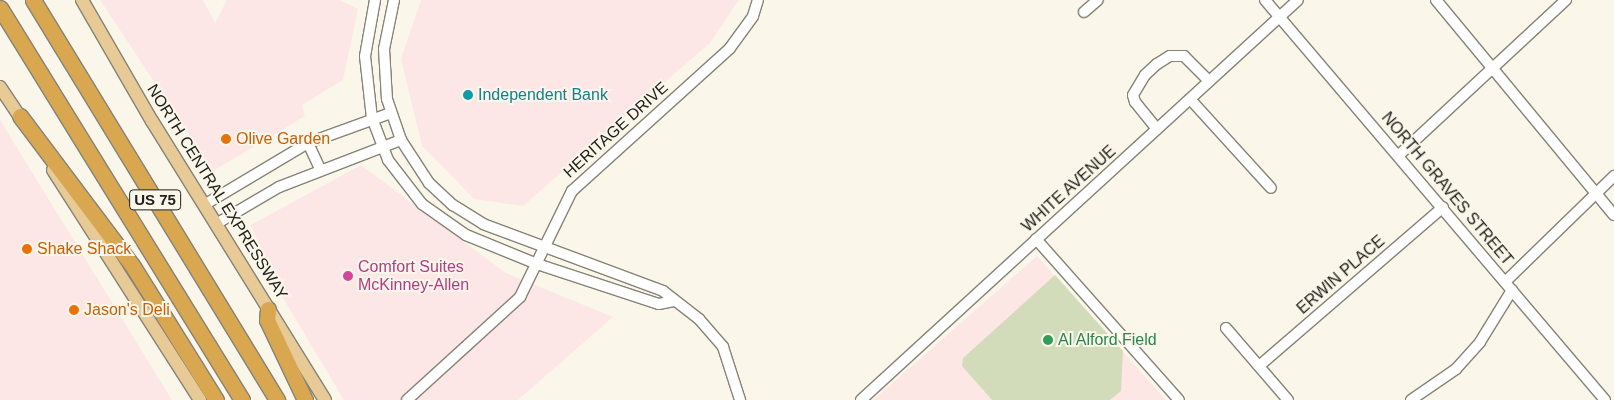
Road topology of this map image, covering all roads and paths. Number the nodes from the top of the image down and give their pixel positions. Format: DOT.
graph roads {
  1 [pos="33,0"];
  2 [pos="82,0"];
  3 [pos="375,0"];
  4 [pos="394,0"];
  5 [pos="758,0"];
  6 [pos="1098,0"];
  7 [pos="1265,0"];
  8 [pos="1298,0"];
  9 [pos="1436,0"];
  10 [pos="1566,0"];
  11 [pos="0,8"];
  12 [pos="1084,12"];
  13 [pos="1280,17"];
  14 [pos="1492,68"];
  15 [pos="1209,81"];
  16 [pos="0,88"];
  17 [pos="1190,99"];
  18 [pos="391,113"];
  19 [pos="20,116"];
  20 [pos="372,118"];
  21 [pos="1157,129"];
  22 [pos="401,140"];
  23 [pos="308,142"];
  24 [pos="382,148"];
  25 [pos="1399,155"];
  26 [pos="320,169"];
  27 [pos="1614,176"];
  28 [pos="1271,188"];
  29 [pos="1596,193"];
  30 [pos="204,205"];
  31 [pos="1444,207"];
  32 [pos="1614,215"];
  33 [pos="216,224"];
  34 [pos="1036,239"];
  35 [pos="543,247"];
  36 [pos="537,264"];
  37 [pos="1509,285"];
  38 [pos="674,301"];
  39 [pos="268,309"];
  40 [pos="1226,328"];
  41 [pos="1259,366"];
  42 [pos="200,400"];
  43 [pos="216,400"];
  44 [pos="242,400"];
  45 [pos="278,400"];
  46 [pos="305,400"];
  47 [pos="325,400"];
  48 [pos="407,400"];
  49 [pos="740,400"];
  50 [pos="861,400"];
  51 [pos="1179,400"];
  52 [pos="1288,400"];
  53 [pos="1411,400"];
  54 [pos="1605,400"];
  1 -- 45 [label="highway, US 75"];
  2 -- 30 [label="main road, NORTH CENTRAL EXPRESSWAY"];
  3 -- 20 [label="street"];
  4 -- 18 [label="street"];
  5 -- 35 [label="street, HERITAGE DRIVE"];
  6 -- 12 [label="street"];
  7 -- 13 [label="street, NORTH GRAVES STREET"];
  8 -- 13 [label="street, WHITE AVENUE"];
  9 -- 14 [label="street"];
  10 -- 14 [label="street"];
  11 -- 44 [label="highway, US 75"];
  13 -- 15 [label="street, WHITE AVENUE"];
  13 -- 25 [label="street, NORTH GRAVES STREET"];
  14 -- 25 [label="street"];
  14 -- 29 [label="street"];
  15 -- 17 [label="street, WHITE AVENUE"];
  15 -- 21 [label="street"];
  16 -- 19 [label="main road"];
  17 -- 21 [label="street, WHITE AVENUE"];
  17 -- 28 [label="street"];
  18 -- 20 [label="street"];
  18 -- 22 [label="street"];
  19 -- 42 [label="main road"];
  19 -- 43 [label="highway"];
  20 -- 23 [label="street"];
  20 -- 24 [label="street"];
  21 -- 34 [label="street, WHITE AVENUE"];
  22 -- 24 [label="street"];
  22 -- 35 [label="street"];
  23 -- 26 [label="street"];
  23 -- 30 [label="street"];
  24 -- 26 [label="street"];
  24 -- 36 [label="street"];
  25 -- 31 [label="street, NORTH GRAVES STREET"];
  26 -- 33 [label="street"];
  27 -- 29 [label="street"];
  29 -- 32 [label="street"];
  29 -- 37 [label="street"];
  30 -- 33 [label="main road, NORTH CENTRAL EXPRESSWAY"];
  31 -- 37 [label="street, NORTH GRAVES STREET"];
  31 -- 41 [label="street, ERWIN PLACE"];
  33 -- 39 [label="main road, NORTH CENTRAL EXPRESSWAY"];
  34 -- 50 [label="street, WHITE AVENUE"];
  34 -- 51 [label="street"];
  35 -- 36 [label="street, HERITAGE DRIVE"];
  35 -- 38 [label="street"];
  36 -- 38 [label="street"];
  36 -- 48 [label="street, HERITAGE DRIVE"];
  37 -- 53 [label="street"];
  37 -- 54 [label="street, NORTH GRAVES STREET"];
  38 -- 49 [label="street"];
  39 -- 46 [label="highway"];
  39 -- 47 [label="main road, NORTH CENTRAL EXPRESSWAY"];
  40 -- 41 [label="street"];
  41 -- 52 [label="street"];
}
